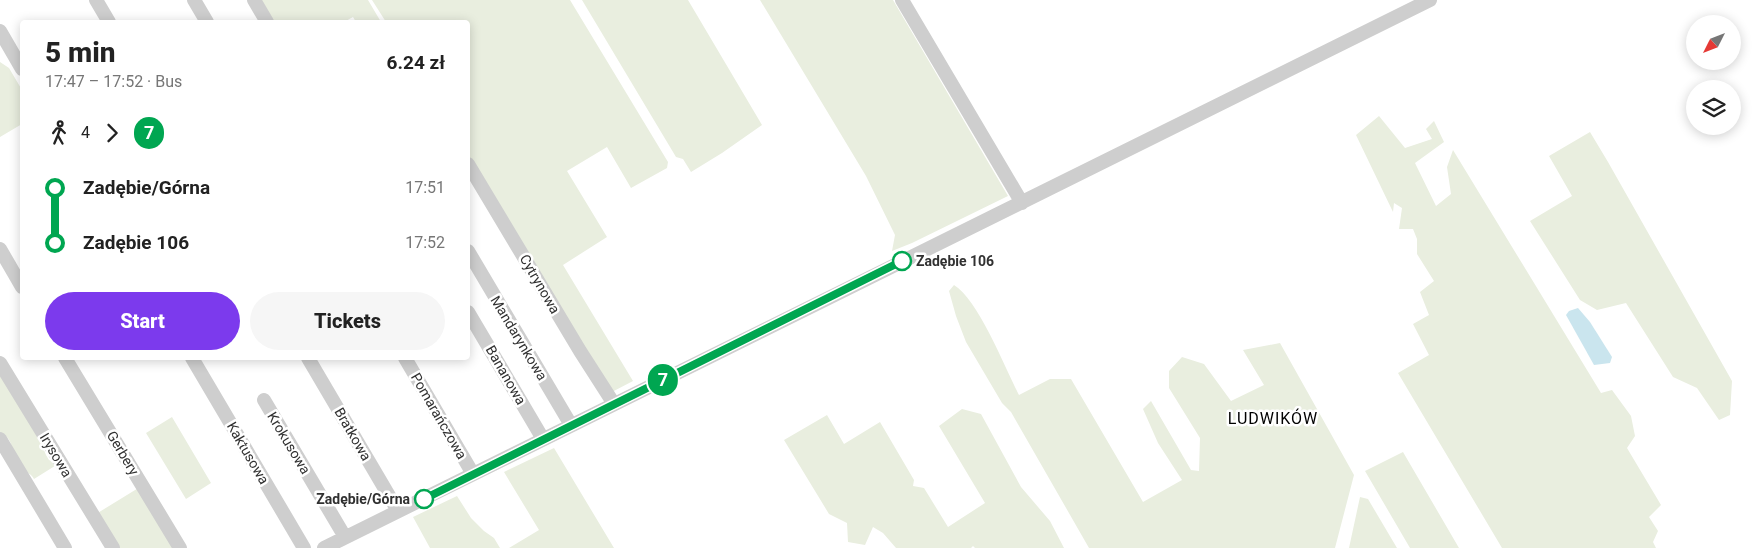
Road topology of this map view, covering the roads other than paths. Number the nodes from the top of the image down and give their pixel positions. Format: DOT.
graph roads {
  1 [pos="96,0"];
  2 [pos="194,0"];
  3 [pos="254,0"];
  4 [pos="902,0"];
  5 [pos="1430,0"];
  6 [pos="108,20"];
  7 [pos="207,20"];
  8 [pos="266,20"];
  9 [pos="0,31"];
  10 [pos="20,66"];
  11 [pos="470,167"];
  12 [pos="1022,203"];
  13 [pos="0,249"];
  14 [pos="470,254"];
  15 [pos="20,283"];
  16 [pos="470,315"];
  17 [pos="66,360"];
  18 [pos="193,360"];
  19 [pos="309,360"];
  20 [pos="406,360"];
  21 [pos="0,363"];
  22 [pos="264,400"];
  23 [pos="614,404"];
  24 [pos="571,425"];
  25 [pos="0,439"];
  26 [pos="543,439"];
  27 [pos="473,474"];
  28 [pos="398,511"];
  29 [pos="345,537"];
  30 [pos="65,548"];
  31 [pos="113,548"];
  32 [pos="180,548"];
  33 [pos="304,548"];
  34 [pos="324,548"];
  1 -- 6 [label="street"];
  2 -- 7 [label="street"];
  3 -- 8 [label="street"];
  4 -- 12 [label="street"];
  5 -- 12 [label="street"];
  9 -- 10 [label="street"];
  11 -- 23 [label="street, Cytrynowa"];
  12 -- 23 [label="street"];
  13 -- 15 [label="street"];
  14 -- 24 [label="street, Mandarynkowa"];
  16 -- 26 [label="street, Bananowa"];
  17 -- 32 [label="street, Gerbery"];
  18 -- 33 [label="street, Kaktusowa"];
  19 -- 28 [label="street, Bratkowa"];
  20 -- 27 [label="street, Pomarańczowa"];
  21 -- 31 [label="street, Irysowa"];
  22 -- 29 [label="street, Krokusowa"];
  23 -- 24 [label="street"];
  24 -- 26 [label="street"];
  25 -- 30 [label="street"];
  26 -- 27 [label="street"];
  27 -- 28 [label="street"];
  28 -- 29 [label="street"];
  29 -- 34 [label="street"];
}
